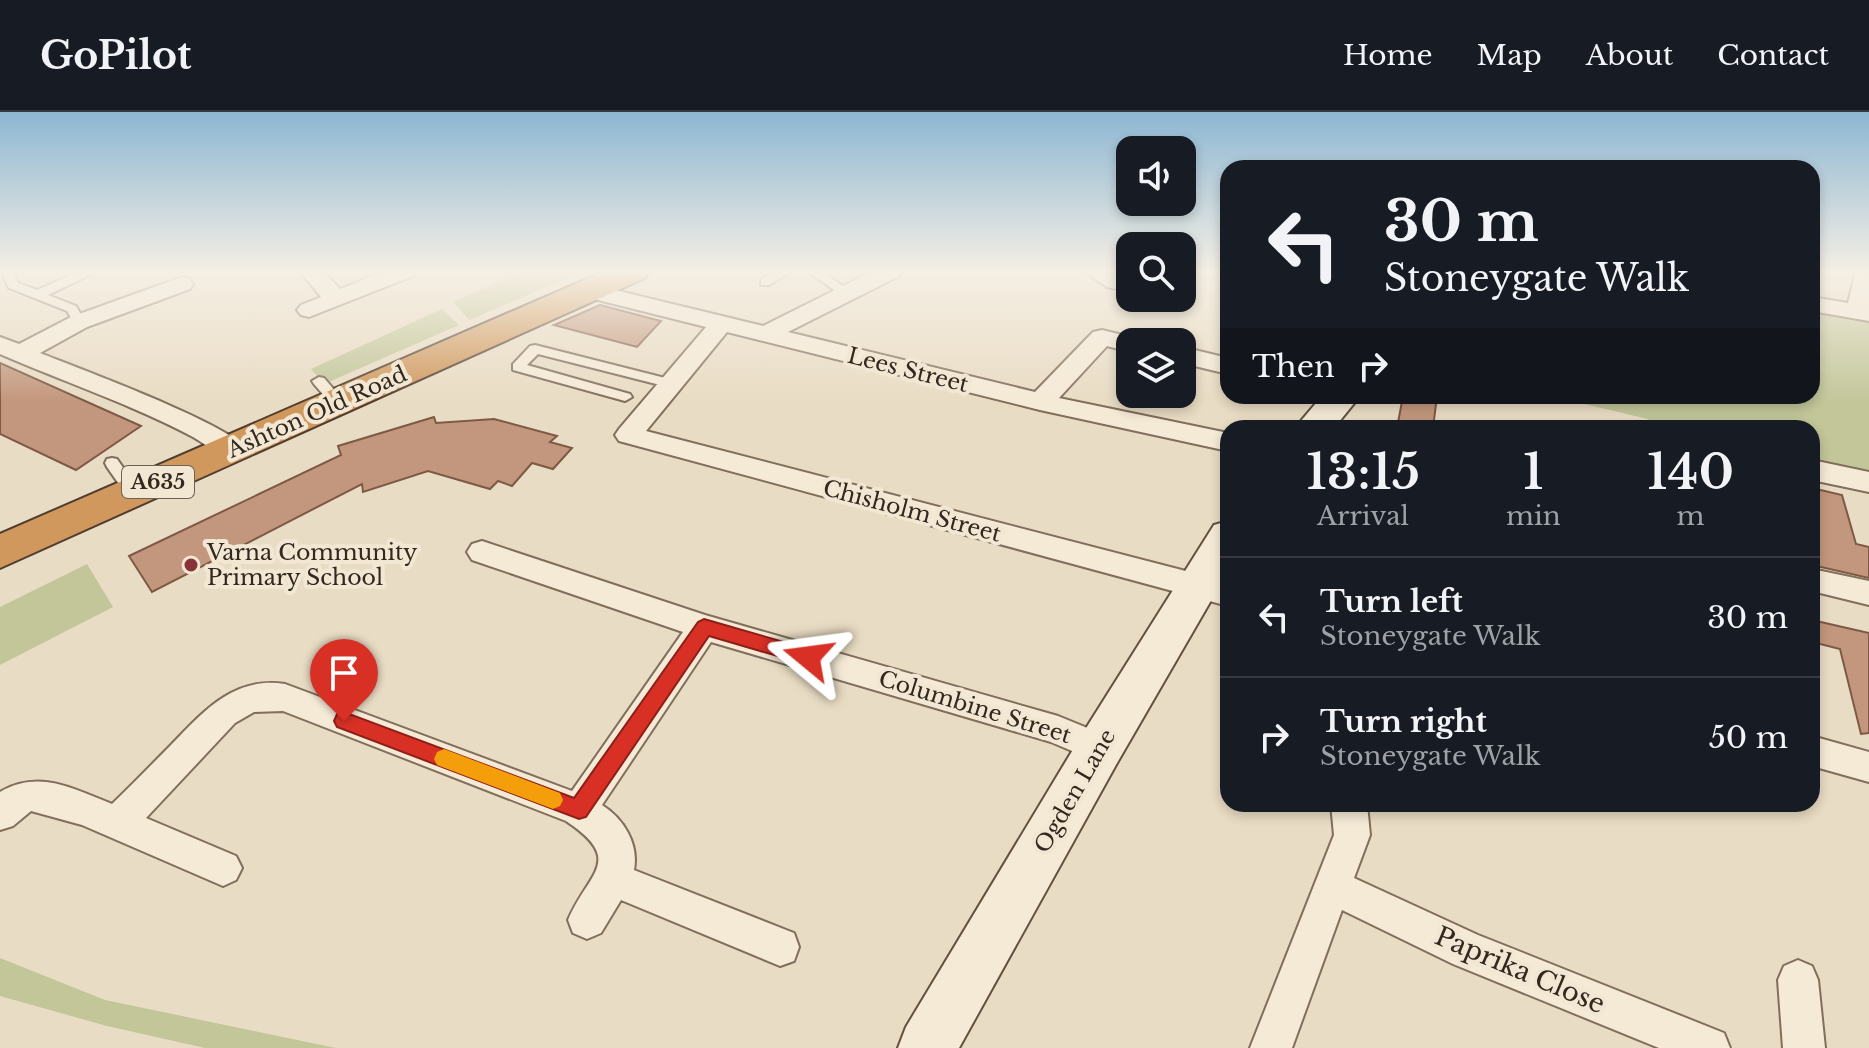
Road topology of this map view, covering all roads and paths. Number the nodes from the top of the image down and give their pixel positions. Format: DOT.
graph roads {
  1 [pos="75,315"];
  2 [pos="99,315"];
  3 [pos="529,315"];
  4 [pos="681,315"];
  5 [pos="804,315"];
  6 [pos="79,322"];
  7 [pos="720,325"];
  8 [pos="764,335"];
  9 [pos="1116,340"];
  10 [pos="10,349"];
  11 [pos="1196,358"];
  12 [pos="1220,364"];
  13 [pos="672,384"];
  14 [pos="625,397"];
  15 [pos="1040,402"];
  16 [pos="1335,404"];
  17 [pos="1320,420"];
  18 [pos="1220,440"];
  19 [pos="233,449"];
  20 [pos="1820,472"];
  21 [pos="1869,482"];
  22 [pos="0,552"];
  23 [pos="482,552"];
  24 [pos="1220,565"];
  25 [pos="1820,582"];
  26 [pos="1213,590"];
  27 [pos="1869,593"];
  28 [pos="704,627"];
  29 [pos="1100,748"];
  30 [pos="1820,753"];
  31 [pos="1869,767"];
  32 [pos="579,810"];
  33 [pos="1350,812"];
  34 [pos="0,814"];
  35 [pos="117,824"];
  36 [pos="223,868"];
  37 [pos="615,880"];
  38 [pos="1334,887"];
  39 [pos="587,920"];
  40 [pos="780,947"];
  41 [pos="1798,980"];
  42 [pos="927,1048"];
  43 [pos="1271,1048"];
  44 [pos="1709,1048"];
  45 [pos="1804,1048"];
  1 -- 6 [label="lane"];
  2 -- 6 [label="street"];
  3 -- 19 [label="highway, Ashton Old Road / A635"];
  4 -- 7 [label="street, Lees Street"];
  5 -- 8 [label="street"];
  6 -- 10 [label="street"];
  7 -- 8 [label="street, Lees Street"];
  7 -- 13 [label="street"];
  8 -- 15 [label="street, Lees Street"];
  9 -- 15 [label="street"];
  10 -- 19 [label="street"];
  11 -- 12 [label="street"];
  13 -- 14 [label="lane"];
  13 -- 26 [label="street, Chisholm Street"];
  15 -- 18 [label="street, Lees Street"];
  16 -- 17 [label="street"];
  19 -- 22 [label="highway, Ashton Old Road / A635"];
  20 -- 21 [label="street"];
  23 -- 28 [label="street, Columbine Street"];
  24 -- 26 [label="street, Ogden Lane"];
  25 -- 27 [label="street"];
  26 -- 29 [label="street, Ogden Lane"];
  28 -- 29 [label="street, Columbine Street"];
  28 -- 32 [label="street"];
  29 -- 42 [label="street, Ogden Lane"];
  30 -- 31 [label="street"];
  32 -- 35 [label="street"];
  32 -- 37 [label="street"];
  33 -- 38 [label="street"];
  34 -- 35 [label="street"];
  35 -- 36 [label="street"];
  37 -- 39 [label="street"];
  37 -- 40 [label="street"];
  38 -- 43 [label="street"];
  38 -- 44 [label="street, Paprika Close"];
  41 -- 45 [label="street"];
}
